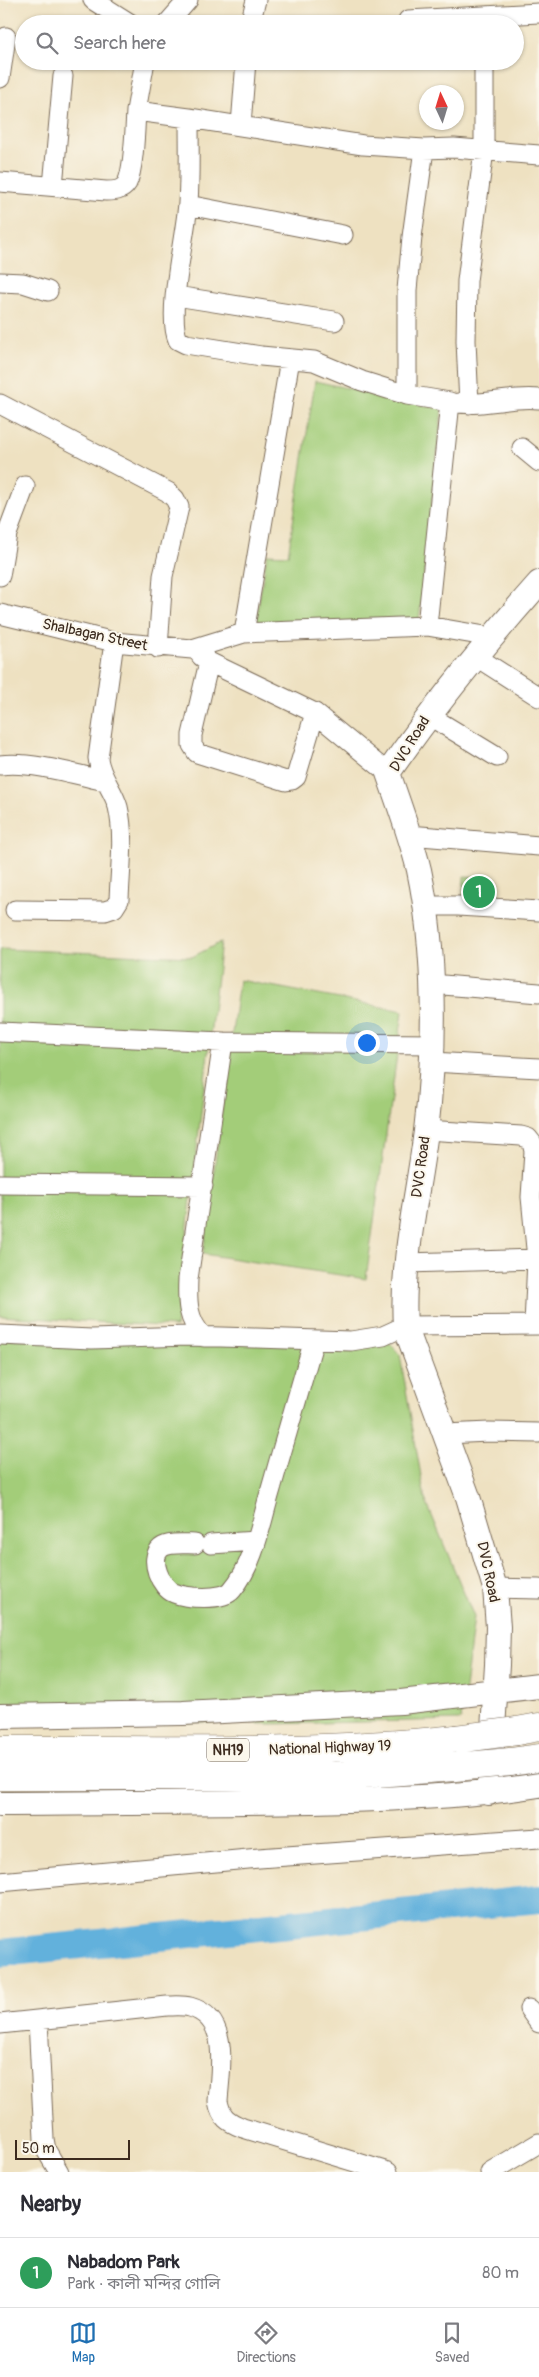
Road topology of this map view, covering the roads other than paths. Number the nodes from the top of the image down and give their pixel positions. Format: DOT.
graph roads {
  1 [pos="93,0"];
  2 [pos="188,0"];
  3 [pos="256,0"];
  4 [pos="539,12"];
  5 [pos="117,15"];
  6 [pos="175,15"];
  7 [pos="252,15"];
  8 [pos="518,15"];
  9 [pos="6,38"];
  10 [pos="143,70"];
  11 [pos="245,70"];
  12 [pos="484,70"];
  13 [pos="63,76"];
  14 [pos="0,78"];
  15 [pos="136,111"];
  16 [pos="189,118"];
  17 [pos="241,125"];
  18 [pos="424,149"];
  19 [pos="484,150"];
  20 [pos="539,155"];
  21 [pos="0,182"];
  22 [pos="53,186"];
  23 [pos="188,205"];
  24 [pos="343,235"];
  25 [pos="0,282"];
  26 [pos="48,290"];
  27 [pos="176,296"];
  28 [pos="334,321"];
  29 [pos="290,359"];
  30 [pos="407,395"];
  31 [pos="539,399"];
  32 [pos="450,402"];
  33 [pos="0,404"];
  34 [pos="469,404"];
  35 [pos="522,448"];
  36 [pos="539,462"];
  37 [pos="25,486"];
  38 [pos="0,576"];
  39 [pos="539,583"];
  40 [pos="0,614"];
  41 [pos="426,626"];
  42 [pos="244,633"];
  43 [pos="491,637"];
  44 [pos="114,642"];
  45 [pos="158,648"];
  46 [pos="192,649"];
  47 [pos="475,656"];
  48 [pos="210,662"];
  49 [pos="539,696"];
  50 [pos="315,713"];
  51 [pos="428,715"];
  52 [pos="497,757"];
  53 [pos="0,765"];
  54 [pos="388,773"];
  55 [pos="105,781"];
  56 [pos="410,835"];
  57 [pos="539,846"];
  58 [pos="424,906"];
  59 [pos="14,910"];
  60 [pos="539,911"];
  61 [pos="431,984"];
  62 [pos="539,993"];
  63 [pos="0,1032"];
  64 [pos="223,1042"];
  65 [pos="432,1053"];
  66 [pos="539,1068"];
  67 [pos="426,1130"];
  68 [pos="0,1184"];
  69 [pos="203,1186"];
  70 [pos="537,1259"];
  71 [pos="408,1262"];
  72 [pos="536,1325"];
  73 [pos="405,1326"];
  74 [pos="0,1335"];
  75 [pos="204,1337"];
  76 [pos="314,1340"];
  77 [pos="539,1433"];
  78 [pos="445,1434"];
  79 [pos="256,1541"];
  80 [pos="495,1588"];
  81 [pos="539,1589"];
  82 [pos="539,1686"];
  83 [pos="494,1692"];
  84 [pos="0,1716"];
  85 [pos="528,1729"];
  86 [pos="0,1750"];
  87 [pos="539,1758"];
  88 [pos="0,1776"];
  89 [pos="539,1785"];
  90 [pos="489,1793"];
  91 [pos="0,1804"];
  92 [pos="539,1838"];
  93 [pos="0,1882"];
  94 [pos="38,2020"];
  95 [pos="0,2024"];
  96 [pos="539,2143"];
  97 [pos="58,2172"];
  98 [pos="388,2172"];
  99 [pos="490,2172"];
  1 -- 5 [label="street"];
  2 -- 6 [label="street"];
  3 -- 7 [label="street"];
  4 -- 8 [label="street"];
  9 -- 14 [label="street"];
  10 -- 15 [label="street"];
  11 -- 17 [label="street"];
  12 -- 19 [label="street"];
  13 -- 22 [label="street"];
  15 -- 16 [label="street"];
  15 -- 22 [label="street"];
  16 -- 17 [label="street"];
  16 -- 23 [label="street"];
  17 -- 18 [label="street"];
  18 -- 19 [label="street"];
  18 -- 30 [label="street"];
  19 -- 20 [label="street"];
  19 -- 34 [label="street"];
  21 -- 22 [label="street"];
  23 -- 24 [label="street"];
  23 -- 27 [label="street"];
  25 -- 26 [label="street"];
  27 -- 28 [label="street"];
  27 -- 29 [label="street"];
  29 -- 30 [label="street"];
  29 -- 42 [label="street"];
  30 -- 32 [label="street"];
  31 -- 34 [label="street"];
  32 -- 34 [label="street"];
  32 -- 41 [label="street"];
  33 -- 45 [label="street"];
  35 -- 36 [label="street"];
  37 -- 38 [label="street"];
  39 -- 43 [label="main road, DVC Road"];
  40 -- 44 [label="street, Shalbagan Street"];
  41 -- 42 [label="street, Shalbagan Street"];
  41 -- 43 [label="street, Shalbagan Street"];
  42 -- 46 [label="street, Shalbagan Street"];
  43 -- 47 [label="main road, DVC Road"];
  44 -- 45 [label="street, Shalbagan Street"];
  44 -- 55 [label="street"];
  45 -- 46 [label="street, Shalbagan Street"];
  46 -- 48 [label="street"];
  47 -- 49 [label="street"];
  47 -- 51 [label="main road, DVC Road"];
  48 -- 50 [label="street"];
  48 -- 50 [label="street"];
  50 -- 54 [label="street"];
  51 -- 52 [label="street"];
  51 -- 54 [label="main road, DVC Road"];
  53 -- 55 [label="street"];
  54 -- 56 [label="main road, DVC Road"];
  55 -- 59 [label="street"];
  56 -- 57 [label="street"];
  56 -- 58 [label="main road, DVC Road"];
  58 -- 60 [label="street"];
  58 -- 61 [label="main road, DVC Road"];
  61 -- 62 [label="street"];
  61 -- 65 [label="main road, DVC Road"];
  63 -- 64 [label="street"];
  64 -- 65 [label="street"];
  64 -- 69 [label="street"];
  65 -- 66 [label="street"];
  65 -- 67 [label="main road, DVC Road"];
  67 -- 70 [label="street"];
  67 -- 71 [label="main road, DVC Road"];
  68 -- 69 [label="street"];
  69 -- 75 [label="street"];
  70 -- 71 [label="street"];
  70 -- 72 [label="street"];
  71 -- 73 [label="main road, DVC Road"];
  72 -- 73 [label="street"];
  73 -- 76 [label="street"];
  73 -- 78 [label="main road, DVC Road"];
  74 -- 75 [label="street"];
  75 -- 76 [label="street"];
  76 -- 79 [label="street"];
  77 -- 78 [label="street"];
  78 -- 80 [label="main road, DVC Road"];
  79 -- 79 [label="street"];
  80 -- 81 [label="street"];
  80 -- 83 [label="main road, DVC Road"];
  82 -- 83 [label="main road"];
  83 -- 84 [label="main road"];
  83 -- 90 [label="main road, DVC Road"];
  85 -- 86 [label="highway, National Highway 19 / NH19, bridge"];
  87 -- 88 [label="highway, NH19, bridge"];
  89 -- 90 [label="main road"];
  90 -- 91 [label="main road"];
  92 -- 93 [label="street"];
  94 -- 95 [label="street"];
  94 -- 97 [label="street"];
  94 -- 98 [label="street"];
  96 -- 99 [label="street"];
}
